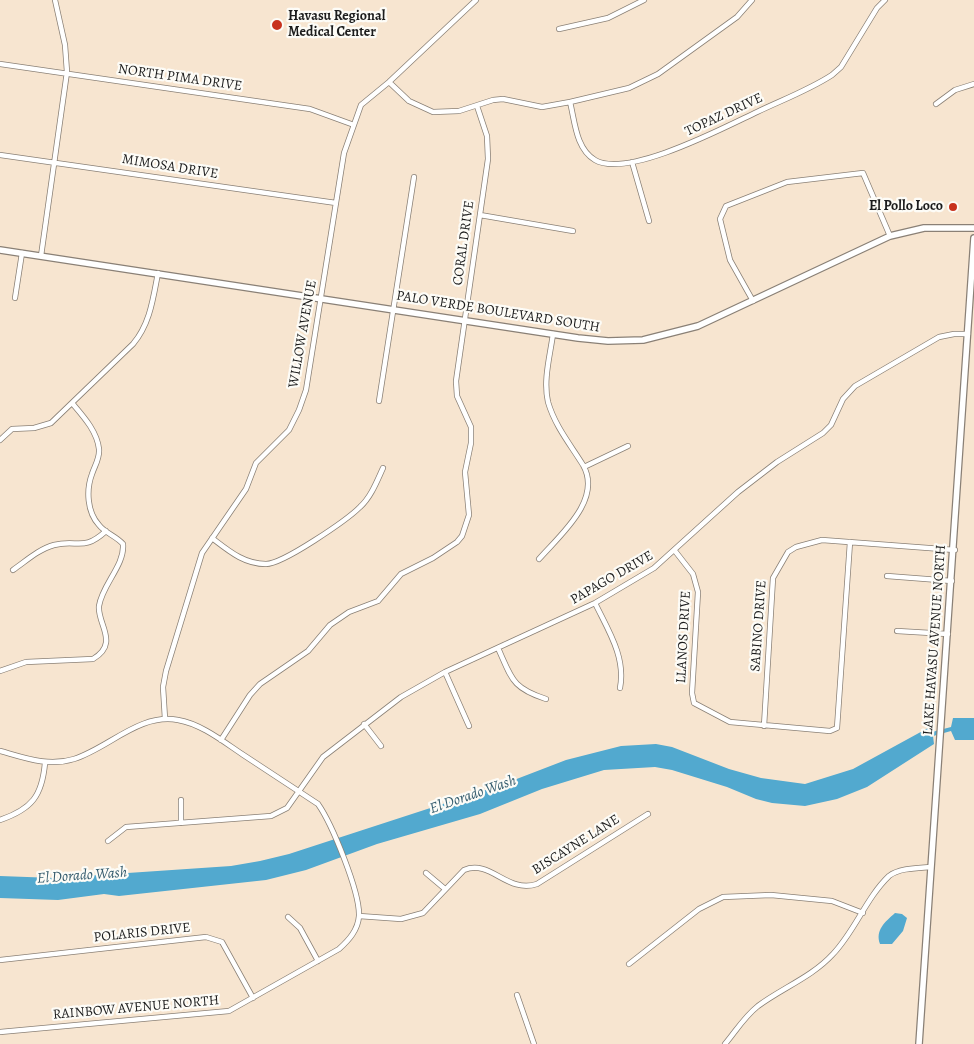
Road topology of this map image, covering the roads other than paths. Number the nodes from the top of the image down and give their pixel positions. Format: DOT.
graph roads {
  1 [pos="55,0"];
  2 [pos="476,0"];
  3 [pos="644,0"];
  4 [pos="752,0"];
  5 [pos="885,0"];
  6 [pos="559,29"];
  7 [pos="0,64"];
  8 [pos="67,72"];
  9 [pos="389,82"];
  10 [pos="974,84"];
  11 [pos="570,102"];
  12 [pos="936,104"];
  13 [pos="477,106"];
  14 [pos="354,125"];
  15 [pos="0,155"];
  16 [pos="55,161"];
  17 [pos="632,162"];
  18 [pos="414,177"];
  19 [pos="336,203"];
  20 [pos="480,215"];
  21 [pos="648,221"];
  22 [pos="974,228"];
  23 [pos="573,231"];
  24 [pos="890,236"];
  25 [pos="974,238"];
  26 [pos="0,250"];
  27 [pos="22,253"];
  28 [pos="41,256"];
  29 [pos="158,273"];
  30 [pos="15,298"];
  31 [pos="321,298"];
  32 [pos="752,301"];
  33 [pos="394,309"];
  34 [pos="464,320"];
  35 [pos="553,334"];
  36 [pos="968,334"];
  37 [pos="379,401"];
  38 [pos="72,403"];
  39 [pos="0,440"];
  40 [pos="628,446"];
  41 [pos="584,467"];
  42 [pos="383,468"];
  43 [pos="106,531"];
  44 [pos="212,538"];
  45 [pos="850,542"];
  46 [pos="954,550"];
  47 [pos="675,551"];
  48 [pos="538,559"];
  49 [pos="14,570"];
  50 [pos="887,576"];
  51 [pos="952,581"];
  52 [pos="595,603"];
  53 [pos="897,631"];
  54 [pos="948,634"];
  55 [pos="498,648"];
  56 [pos="0,671"];
  57 [pos="445,672"];
  58 [pos="620,688"];
  59 [pos="546,699"];
  60 [pos="165,719"];
  61 [pos="364,724"];
  62 [pos="469,726"];
  63 [pos="764,726"];
  64 [pos="221,740"];
  65 [pos="381,746"];
  66 [pos="0,751"];
  67 [pos="45,763"];
  68 [pos="298,790"];
  69 [pos="181,800"];
  70 [pos="648,814"];
  71 [pos="0,820"];
  72 [pos="181,823"];
  73 [pos="108,841"];
  74 [pos="930,868"];
  75 [pos="426,873"];
  76 [pos="445,889"];
  77 [pos="862,913"];
  78 [pos="359,916"];
  79 [pos="288,917"];
  80 [pos="0,960"];
  81 [pos="318,961"];
  82 [pos="628,964"];
  83 [pos="517,995"];
  84 [pos="253,998"];
  85 [pos="0,1032"];
  86 [pos="534,1044"];
  87 [pos="725,1044"];
  88 [pos="919,1044"];
  1 -- 8 [label="street"];
  2 -- 9 [label="street, WILLOW AVENUE"];
  3 -- 6 [label="street"];
  4 -- 11 [label="street"];
  5 -- 17 [label="street, TOPAZ DRIVE"];
  7 -- 8 [label="street, NORTH PIMA DRIVE"];
  8 -- 14 [label="street, NORTH PIMA DRIVE"];
  8 -- 16 [label="street"];
  9 -- 13 [label="street"];
  9 -- 14 [label="street, WILLOW AVENUE"];
  10 -- 12 [label="street"];
  11 -- 13 [label="street"];
  11 -- 17 [label="street, TOPAZ DRIVE"];
  13 -- 20 [label="street, CORAL DRIVE"];
  14 -- 19 [label="street, WILLOW AVENUE"];
  15 -- 16 [label="street, MIMOSA DRIVE"];
  16 -- 19 [label="street, MIMOSA DRIVE"];
  16 -- 28 [label="street"];
  17 -- 21 [label="street"];
  18 -- 33 [label="street"];
  19 -- 31 [label="street, WILLOW AVENUE"];
  20 -- 23 [label="street"];
  20 -- 34 [label="street, CORAL DRIVE"];
  22 -- 24 [label="main road, PALO VERDE BOULEVARD SOUTH"];
  24 -- 32 [label="main road, PALO VERDE BOULEVARD SOUTH"];
  24 -- 32 [label="street"];
  25 -- 36 [label="main road, LAKE HAVASU AVENUE NORTH"];
  26 -- 27 [label="main road, PALO VERDE BOULEVARD SOUTH"];
  27 -- 28 [label="main road, PALO VERDE BOULEVARD SOUTH"];
  27 -- 30 [label="street"];
  28 -- 29 [label="main road, PALO VERDE BOULEVARD SOUTH"];
  29 -- 31 [label="main road, PALO VERDE BOULEVARD SOUTH"];
  29 -- 38 [label="street"];
  31 -- 33 [label="main road, PALO VERDE BOULEVARD SOUTH"];
  31 -- 44 [label="street, WILLOW AVENUE"];
  32 -- 35 [label="main road, PALO VERDE BOULEVARD SOUTH"];
  33 -- 34 [label="main road, PALO VERDE BOULEVARD SOUTH"];
  33 -- 37 [label="street"];
  34 -- 35 [label="main road, PALO VERDE BOULEVARD SOUTH"];
  34 -- 64 [label="street, CORAL DRIVE"];
  35 -- 41 [label="street"];
  36 -- 46 [label="main road, LAKE HAVASU AVENUE NORTH"];
  36 -- 47 [label="street, PAPAGO DRIVE"];
  38 -- 39 [label="street"];
  38 -- 43 [label="street"];
  40 -- 41 [label="street"];
  41 -- 48 [label="street"];
  42 -- 44 [label="street"];
  43 -- 49 [label="street"];
  43 -- 56 [label="street"];
  44 -- 60 [label="street, WILLOW AVENUE"];
  45 -- 46 [label="street, SABINO DRIVE"];
  45 -- 63 [label="street, SABINO DRIVE"];
  45 -- 63 [label="street, LLANOS DRIVE"];
  46 -- 51 [label="main road, LAKE HAVASU AVENUE NORTH"];
  47 -- 52 [label="street, PAPAGO DRIVE"];
  47 -- 63 [label="street, LLANOS DRIVE"];
  50 -- 51 [label="street"];
  51 -- 54 [label="main road, LAKE HAVASU AVENUE NORTH"];
  52 -- 55 [label="street, PAPAGO DRIVE"];
  52 -- 58 [label="street"];
  53 -- 54 [label="street"];
  54 -- 74 [label="main road, LAKE HAVASU AVENUE NORTH"];
  55 -- 57 [label="street, PAPAGO DRIVE"];
  55 -- 59 [label="street"];
  57 -- 61 [label="street, PAPAGO DRIVE"];
  57 -- 62 [label="street"];
  60 -- 64 [label="street"];
  60 -- 67 [label="street"];
  61 -- 65 [label="street"];
  61 -- 68 [label="street, PAPAGO DRIVE"];
  64 -- 68 [label="street"];
  66 -- 67 [label="street"];
  67 -- 71 [label="street"];
  68 -- 72 [label="street, PAPAGO DRIVE"];
  68 -- 78 [label="street"];
  69 -- 72 [label="street"];
  70 -- 76 [label="street, BISCAYNE LANE"];
  72 -- 73 [label="street, PAPAGO DRIVE"];
  74 -- 77 [label="street"];
  74 -- 88 [label="main road, LAKE HAVASU AVENUE NORTH"];
  75 -- 76 [label="street"];
  76 -- 78 [label="street, BISCAYNE LANE"];
  77 -- 82 [label="street"];
  77 -- 87 [label="street"];
  78 -- 81 [label="street, RAINBOW AVENUE NORTH"];
  79 -- 81 [label="street"];
  80 -- 84 [label="street, POLARIS DRIVE"];
  81 -- 84 [label="street, RAINBOW AVENUE NORTH"];
  83 -- 86 [label="street"];
  84 -- 85 [label="street, RAINBOW AVENUE NORTH"];
}
